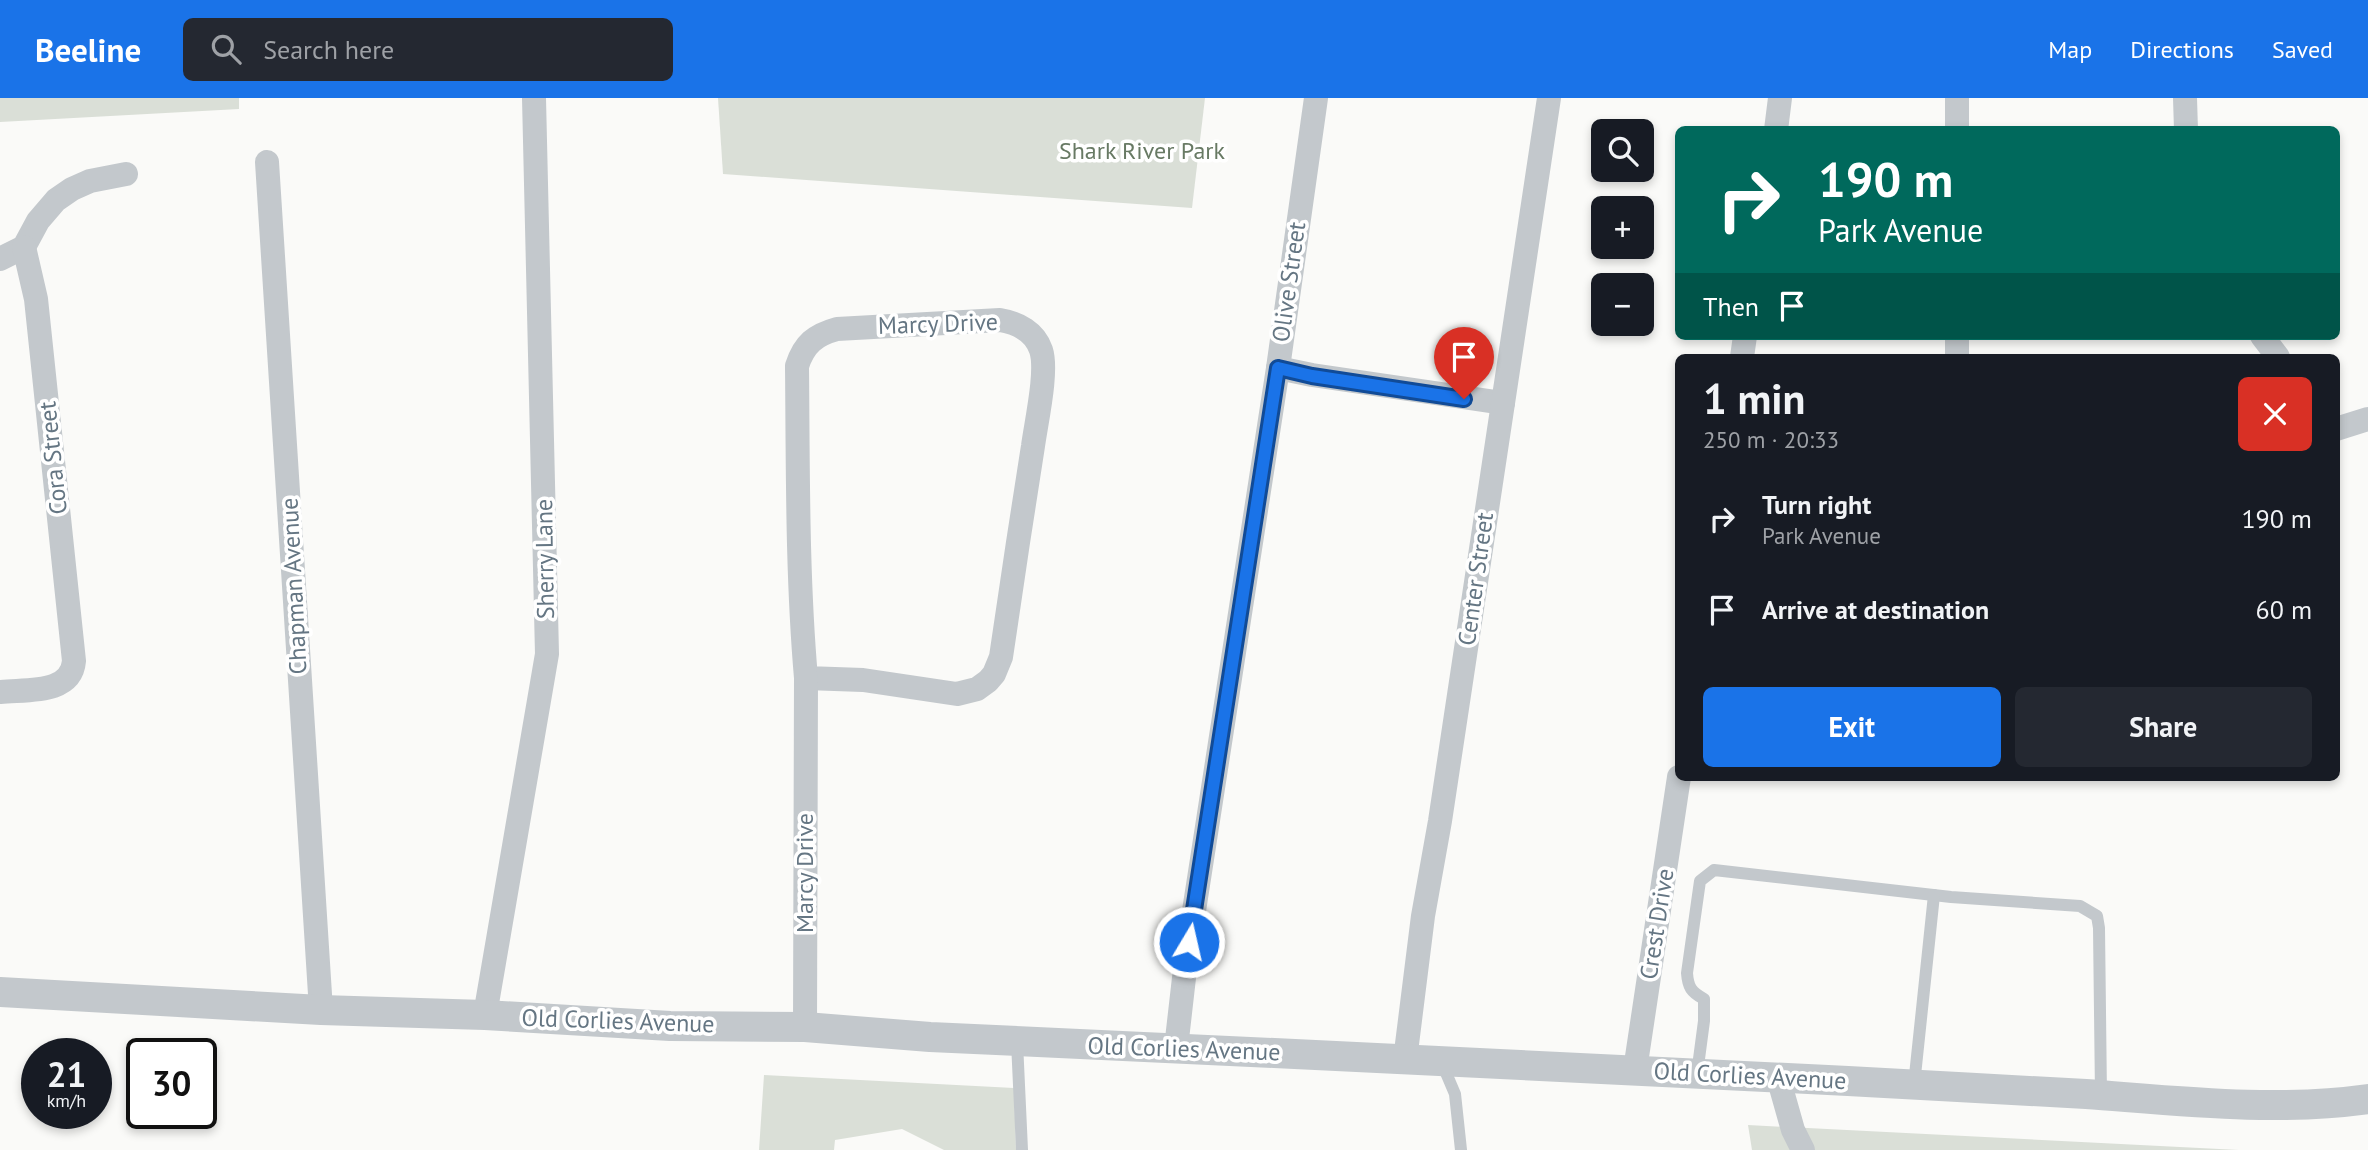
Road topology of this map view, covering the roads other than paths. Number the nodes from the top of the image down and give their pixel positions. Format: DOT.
graph roads {
  1 [pos="534,98"];
  2 [pos="1316,98"];
  3 [pos="1549,98"];
  4 [pos="1780,98"];
  5 [pos="1957,98"];
  6 [pos="2185,98"];
  7 [pos="1776,126"];
  8 [pos="1957,126"];
  9 [pos="2186,126"];
  10 [pos="267,162"];
  11 [pos="127,174"];
  12 [pos="24,247"];
  13 [pos="0,259"];
  14 [pos="2265,340"];
  15 [pos="2276,354"];
  16 [pos="1278,368"];
  17 [pos="1503,403"];
  18 [pos="2368,419"];
  19 [pos="2340,428"];
  20 [pos="806,678"];
  21 [pos="0,692"];
  22 [pos="1678,781"];
  23 [pos="1934,895"];
  24 [pos="0,992"];
  25 [pos="321,1010"];
  26 [pos="485,1015"];
  27 [pos="805,1027"];
  28 [pos="1017,1042"];
  29 [pos="1176,1048"];
  30 [pos="1405,1060"];
  31 [pos="1441,1060"];
  32 [pos="1635,1070"];
  33 [pos="1697,1074"];
  34 [pos="1778,1077"];
  35 [pos="1914,1085"];
  36 [pos="2101,1096"];
  37 [pos="2368,1099"];
  38 [pos="1022,1150"];
  39 [pos="1461,1150"];
  40 [pos="1803,1150"];
  1 -- 26 [label="street, Sherry Lane"];
  2 -- 16 [label="street, Olive Street"];
  3 -- 17 [label="street, Center Street"];
  4 -- 7 [label="street"];
  5 -- 8 [label="street"];
  6 -- 9 [label="street"];
  10 -- 25 [label="street, Chapman Avenue"];
  11 -- 12 [label="street"];
  12 -- 13 [label="street"];
  12 -- 21 [label="street, Cora Street"];
  14 -- 15 [label="street"];
  16 -- 17 [label="street"];
  16 -- 29 [label="street, Olive Street"];
  17 -- 30 [label="street, Center Street"];
  18 -- 19 [label="street"];
  20 -- 20 [label="street, Marcy Drive"];
  20 -- 27 [label="street, Marcy Drive"];
  22 -- 32 [label="street, Crest Drive"];
  23 -- 33 [label="lane"];
  23 -- 35 [label="lane"];
  23 -- 36 [label="lane"];
  24 -- 25 [label="street, Old Corlies Avenue"];
  25 -- 26 [label="street, Old Corlies Avenue"];
  26 -- 27 [label="street, Old Corlies Avenue"];
  27 -- 28 [label="street, Old Corlies Avenue"];
  28 -- 29 [label="street, Old Corlies Avenue"];
  28 -- 38 [label="lane"];
  29 -- 30 [label="street, Old Corlies Avenue"];
  30 -- 31 [label="street, Old Corlies Avenue"];
  31 -- 32 [label="street, Old Corlies Avenue"];
  31 -- 39 [label="lane"];
  32 -- 33 [label="street, Old Corlies Avenue"];
  33 -- 34 [label="street, Old Corlies Avenue"];
  34 -- 35 [label="street, Old Corlies Avenue"];
  34 -- 40 [label="street"];
  35 -- 36 [label="street, Old Corlies Avenue"];
  36 -- 37 [label="street, Old Corlies Avenue"];
}
